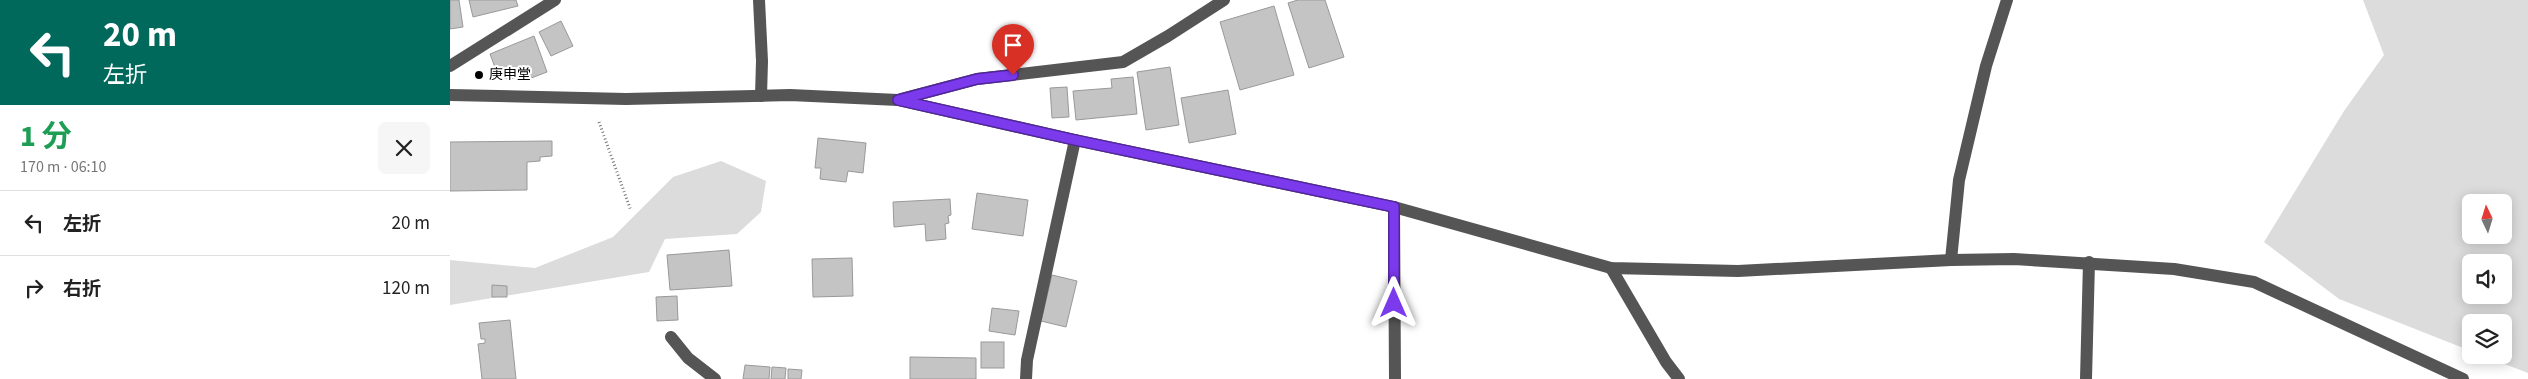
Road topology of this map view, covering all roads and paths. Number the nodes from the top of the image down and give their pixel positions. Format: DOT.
graph roads {
  1 [pos="555,0"];
  2 [pos="759,0"];
  3 [pos="1224,0"];
  4 [pos="2007,0"];
  5 [pos="450,66"];
  6 [pos="450,95"];
  7 [pos="761,96"];
  8 [pos="898,100"];
  9 [pos="599,122"];
  10 [pos="1075,140"];
  11 [pos="1394,207"];
  12 [pos="631,211"];
  13 [pos="1951,260"];
  14 [pos="2089,262"];
  15 [pos="1611,268"];
  16 [pos="671,337"];
  17 [pos="1666,362"];
  18 [pos="715,379"];
  19 [pos="1026,379"];
  20 [pos="1395,379"];
  21 [pos="1665,379"];
  22 [pos="1678,379"];
  23 [pos="2086,379"];
  24 [pos="2463,379"];
  1 -- 5 [label="street"];
  2 -- 7 [label="street"];
  3 -- 8 [label="street"];
  4 -- 13 [label="street"];
  6 -- 7 [label="street"];
  7 -- 8 [label="street"];
  8 -- 10 [label="street"];
  9 -- 12 [label="path"];
  10 -- 11 [label="street"];
  10 -- 19 [label="street"];
  11 -- 15 [label="street"];
  11 -- 20 [label="street"];
  13 -- 14 [label="street"];
  13 -- 15 [label="street"];
  14 -- 23 [label="street"];
  14 -- 24 [label="street"];
  15 -- 17 [label="street"];
  16 -- 18 [label="street"];
  17 -- 21 [label="street"];
  17 -- 22 [label="street"];
}
